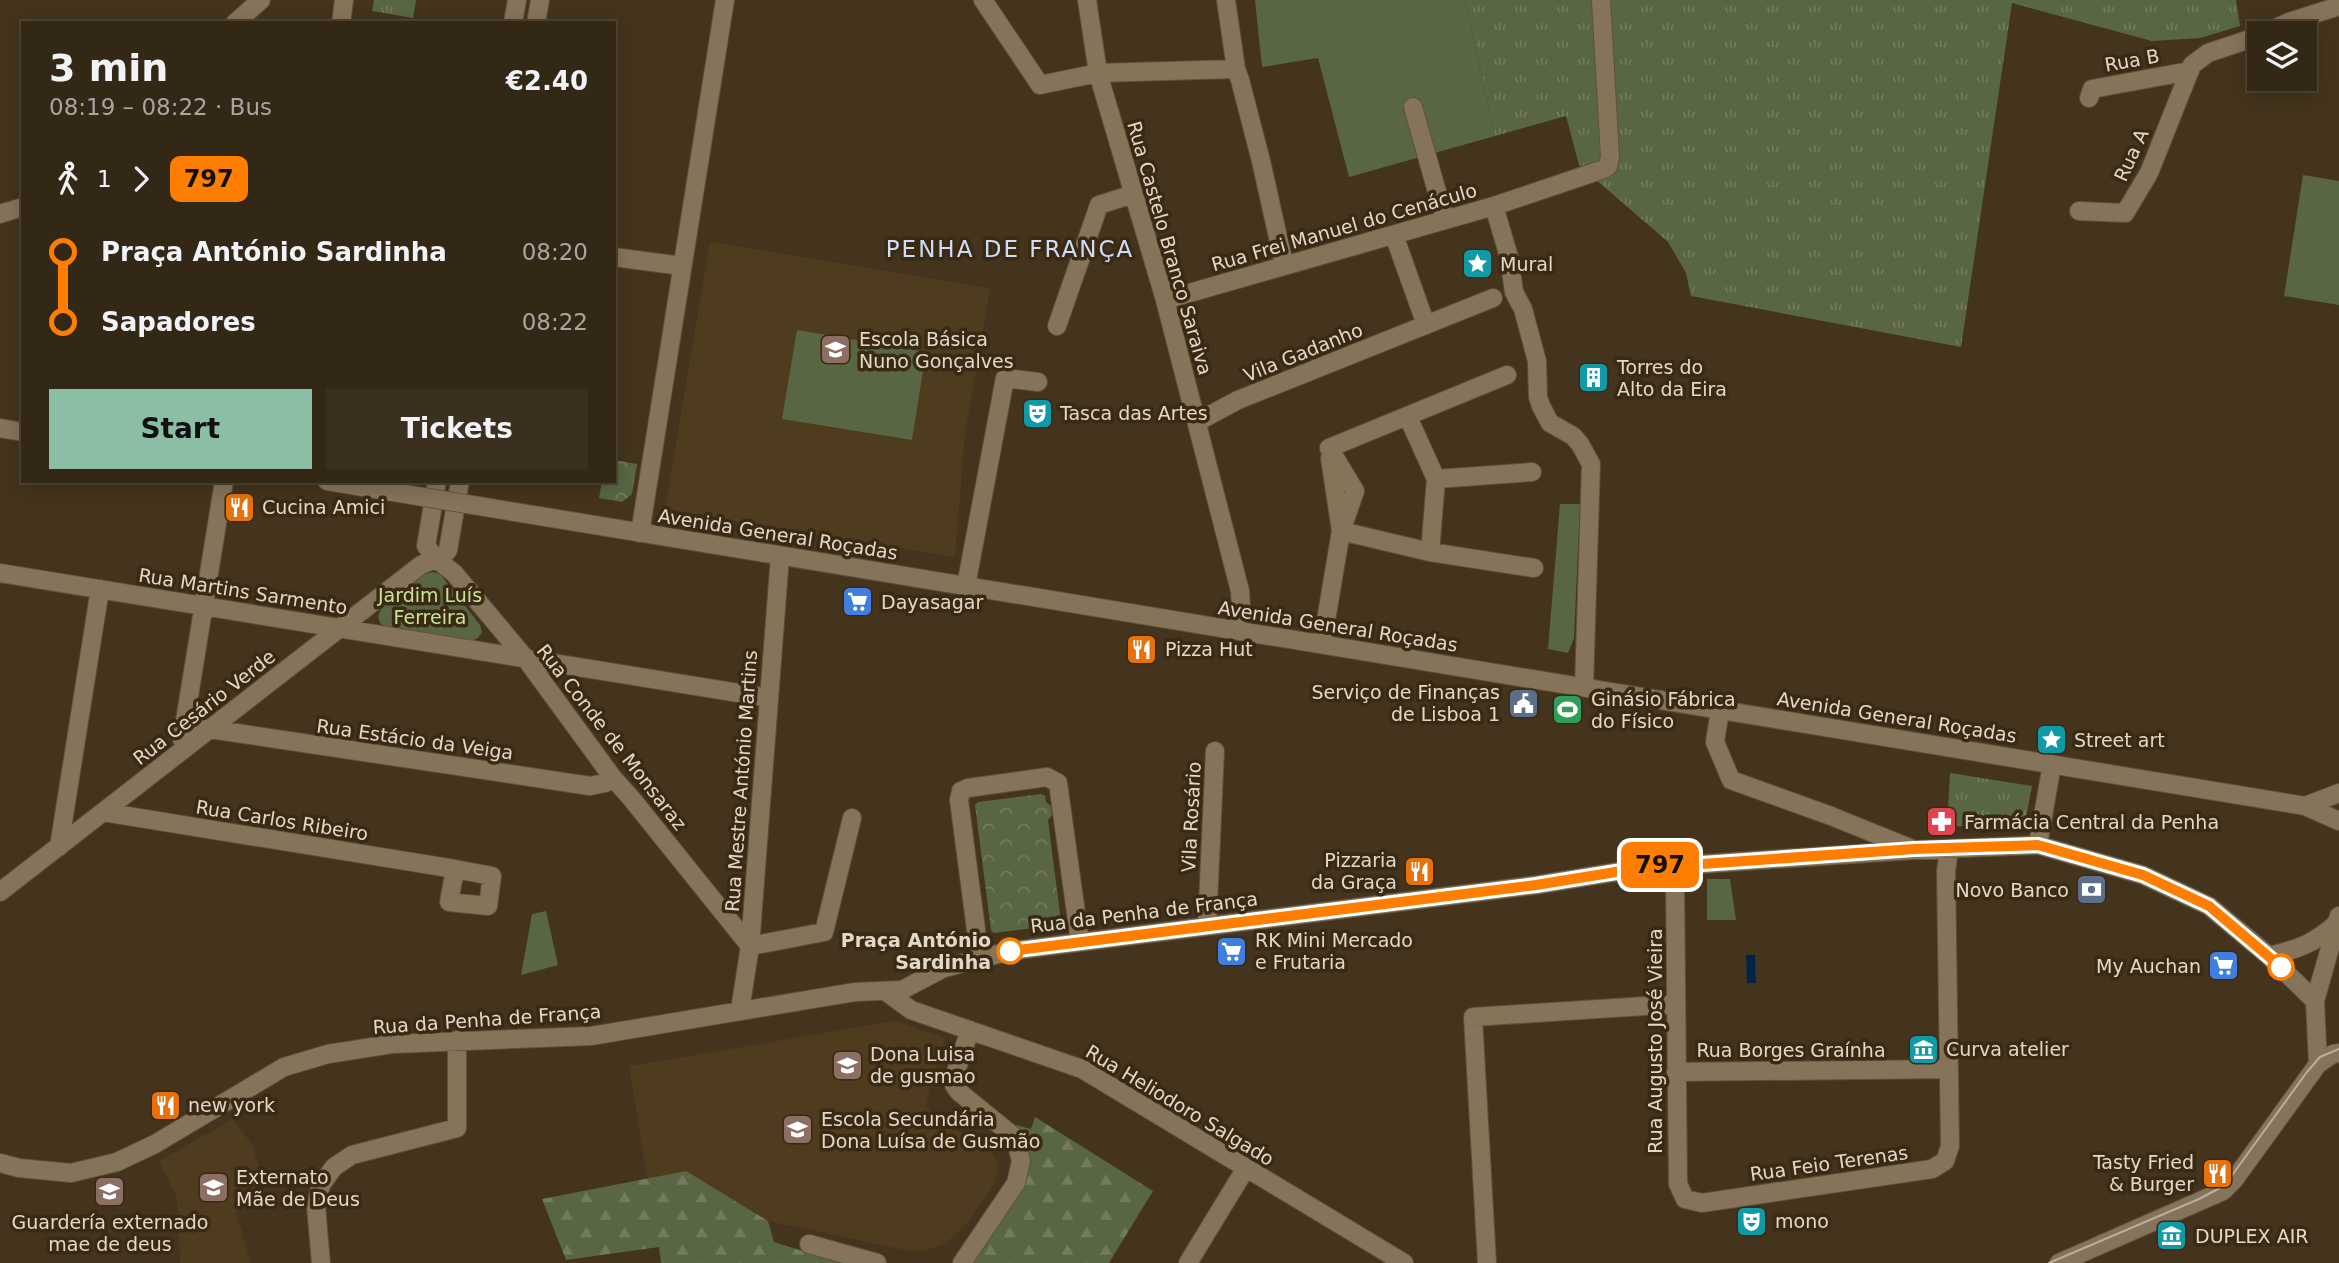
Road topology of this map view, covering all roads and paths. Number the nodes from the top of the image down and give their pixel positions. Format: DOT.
graph roads {
  1 [pos="261,0"];
  2 [pos="344,0"];
  3 [pos="517,0"];
  4 [pos="540,0"];
  5 [pos="724,0"];
  6 [pos="983,0"];
  7 [pos="1087,0"];
  8 [pos="1226,0"];
  9 [pos="1601,0"];
  10 [pos="2339,6"];
  11 [pos="237,21"];
  12 [pos="341,21"];
  13 [pos="513,21"];
  14 [pos="536,21"];
  15 [pos="2292,21"];
  16 [pos="2247,40"];
  17 [pos="1236,69"];
  18 [pos="2190,71"];
  19 [pos="1098,74"];
  20 [pos="2089,97"];
  21 [pos="1413,107"];
  22 [pos="1133,194"];
  23 [pos="1494,206"];
  24 [pos="21,208"];
  25 [pos="2079,211"];
  26 [pos="0,214"];
  27 [pos="1445,220"];
  28 [pos="1394,235"];
  29 [pos="616,257"];
  30 [pos="1284,264"];
  31 [pos="682,266"];
  32 [pos="1493,298"];
  33 [pos="1165,300"];
  34 [pos="1426,325"];
  35 [pos="1057,326"];
  36 [pos="1507,375"];
  37 [pos="1038,382"];
  38 [pos="1408,417"];
  39 [pos="1197,422"];
  40 [pos="0,428"];
  41 [pos="21,432"];
  42 [pos="1532,472"];
  43 [pos="1436,479"];
  44 [pos="224,483"];
  45 [pos="339,483"];
  46 [pos="437,483"];
  47 [pos="460,483"];
  48 [pos="1341,531"];
  49 [pos="640,533"];
  50 [pos="1430,552"];
  51 [pos="780,555"];
  52 [pos="436,559"];
  53 [pos="1534,568"];
  54 [pos="0,573"];
  55 [pos="966,586"];
  56 [pos="100,589"];
  57 [pos="204,606"];
  58 [pos="340,628"];
  59 [pos="1237,630"];
  60 [pos="1322,645"];
  61 [pos="526,659"];
  62 [pos="1584,687"];
  63 [pos="769,698"];
  64 [pos="1720,710"];
  65 [pos="184,728"];
  66 [pos="210,729"];
  67 [pos="1215,751"];
  68 [pos="180,753"];
  69 [pos="2052,764"];
  70 [pos="613,778"];
  71 [pos="2339,793"];
  72 [pos="2305,806"];
  73 [pos="103,812"];
  74 [pos="852,818"];
  75 [pos="2339,821"];
  76 [pos="2038,845"];
  77 [pos="59,847"];
  78 [pos="1914,849"];
  79 [pos="1949,850"];
  80 [pos="1671,863"];
  81 [pos="455,869"];
  82 [pos="0,892"];
  83 [pos="2338,920"];
  84 [pos="1207,926"];
  85 [pos="1080,942"];
  86 [pos="750,946"];
  87 [pos="2269,956"];
  88 [pos="980,960"];
  89 [pos="885,991"];
  90 [pos="2315,1001"];
  91 [pos="1676,1004"];
  92 [pos="740,1010"];
  93 [pos="970,1030"];
  94 [pos="457,1040"];
  95 [pos="2339,1053"];
  96 [pos="2318,1064"];
  97 [pos="1949,1069"];
  98 [pos="1676,1072"];
  99 [pos="0,1163"];
  100 [pos="1246,1168"];
  101 [pos="1702,1203"];
  102 [pos="809,1244"];
  103 [pos="1190,1262"];
  104 [pos="321,1263"];
  105 [pos="877,1263"];
  106 [pos="962,1263"];
  107 [pos="1404,1263"];
  108 [pos="1487,1263"];
  109 [pos="2059,1263"];
  1 -- 11 [label="street"];
  2 -- 12 [label="street"];
  3 -- 13 [label="street"];
  4 -- 14 [label="street"];
  5 -- 31 [label="street"];
  6 -- 19 [label="street"];
  7 -- 19 [label="street, Rua Castelo Branco Saraiva"];
  8 -- 17 [label="street"];
  9 -- 23 [label="street, Rua Frei Manuel do Cenáculo"];
  10 -- 15 [label="street"];
  16 -- 18 [label="street"];
  17 -- 19 [label="street"];
  17 -- 30 [label="street"];
  18 -- 20 [label="street, Rua B"];
  18 -- 25 [label="street, Rua A"];
  19 -- 22 [label="street, Rua Castelo Branco Saraiva"];
  21 -- 27 [label="street"];
  22 -- 33 [label="street, Rua Castelo Branco Saraiva"];
  22 -- 35 [label="street"];
  23 -- 27 [label="street, Rua Frei Manuel do Cenáculo"];
  23 -- 62 [label="street, Rua Frei Manuel do Cenáculo"];
  24 -- 26 [label="street"];
  27 -- 28 [label="street, Rua Frei Manuel do Cenáculo"];
  28 -- 30 [label="street, Rua Frei Manuel do Cenáculo"];
  28 -- 34 [label="street"];
  29 -- 31 [label="street"];
  30 -- 33 [label="street, Rua Frei Manuel do Cenáculo"];
  31 -- 49 [label="street"];
  32 -- 34 [label="street, Vila Gadanho"];
  33 -- 39 [label="street, Rua Castelo Branco Saraiva"];
  34 -- 39 [label="street, Vila Gadanho"];
  36 -- 38 [label="street"];
  37 -- 55 [label="street"];
  38 -- 43 [label="street"];
  38 -- 48 [label="street"];
  39 -- 59 [label="street, Rua Castelo Branco Saraiva"];
  40 -- 41 [label="street"];
  42 -- 43 [label="street"];
  43 -- 50 [label="street"];
  44 -- 57 [label="street"];
  45 -- 49 [label="street, Avenida General Roçadas, bridge"];
  46 -- 52 [label="street"];
  47 -- 52 [label="street"];
  48 -- 50 [label="street"];
  48 -- 60 [label="street"];
  49 -- 51 [label="street, Avenida General Roçadas"];
  50 -- 53 [label="street"];
  51 -- 55 [label="street, Avenida General Roçadas"];
  51 -- 63 [label="street, Rua Mestre António Martins"];
  52 -- 58 [label="street, Rua Cesário Verde"];
  52 -- 61 [label="street, Rua Conde de Monsaraz"];
  54 -- 56 [label="street, Rua Martins Sarmento"];
  55 -- 59 [label="street, Avenida General Roçadas"];
  56 -- 57 [label="street, Rua Martins Sarmento"];
  56 -- 77 [label="street"];
  57 -- 58 [label="street, Rua Martins Sarmento"];
  57 -- 65 [label="street"];
  58 -- 61 [label="street, Rua Martins Sarmento"];
  58 -- 66 [label="street, Rua Cesário Verde"];
  59 -- 60 [label="street, Avenida General Roçadas"];
  60 -- 62 [label="street, Avenida General Roçadas"];
  61 -- 63 [label="street, Rua Martins Sarmento"];
  61 -- 70 [label="street, Rua Conde de Monsaraz"];
  62 -- 64 [label="street, Avenida General Roçadas"];
  63 -- 86 [label="street, Rua Mestre António Martins"];
  64 -- 69 [label="street, Avenida General Roçadas"];
  64 -- 78 [label="street"];
  65 -- 66 [label="street, Rua Estácio da Veiga"];
  65 -- 68 [label="street"];
  66 -- 68 [label="street, Rua Cesário Verde"];
  66 -- 70 [label="street, Rua Estácio da Veiga"];
  67 -- 84 [label="street, Vila Rosário"];
  68 -- 73 [label="street, Rua Cesário Verde"];
  69 -- 72 [label="street, Avenida General Roçadas"];
  69 -- 76 [label="street"];
  70 -- 86 [label="street, Rua Conde de Monsaraz"];
  71 -- 72 [label="street"];
  72 -- 75 [label="street, Avenida General Roçadas"];
  73 -- 77 [label="street, Rua Cesário Verde"];
  73 -- 81 [label="street, Rua Carlos Ribeiro"];
  74 -- 86 [label="street"];
  76 -- 79 [label="street, Rua da Penha de França"];
  76 -- 87 [label="street, Rua da Penha de França"];
  77 -- 82 [label="street, Rua Cesário Verde"];
  78 -- 79 [label="street, Rua da Penha de França"];
  78 -- 80 [label="street, Rua da Penha de França"];
  79 -- 97 [label="street"];
  80 -- 84 [label="street, Rua da Penha de França"];
  80 -- 91 [label="street, Rua Augusto José Vieira"];
  83 -- 87 [label="street"];
  83 -- 90 [label="street"];
  84 -- 85 [label="street, Rua da Penha de França"];
  85 -- 88 [label="street, Rua da Penha de França"];
  85 -- 88 [label="street"];
  86 -- 92 [label="street, Rua Mestre António Martins"];
  87 -- 90 [label="street, Rua da Penha de França"];
  88 -- 89 [label="street, Rua da Penha de França"];
  89 -- 92 [label="street, Rua da Penha de França"];
  89 -- 93 [label="street, Rua Heliodoro Salgado"];
  90 -- 96 [label="street"];
  91 -- 98 [label="street, Rua Augusto José Vieira"];
  91 -- 108 [label="street"];
  92 -- 94 [label="street, Rua da Penha de França"];
  93 -- 100 [label="street, Rua Heliodoro Salgado"];
  93 -- 106 [label="street"];
  94 -- 99 [label="street, Rua da Penha de França"];
  94 -- 104 [label="street"];
  95 -- 96 [label="street"];
  96 -- 109 [label="street"];
  97 -- 98 [label="street, Rua Borges Graínha"];
  97 -- 101 [label="street, Rua Feio Terenas"];
  98 -- 101 [label="street, Rua Augusto José Vieira"];
  100 -- 103 [label="street"];
  100 -- 107 [label="street, Rua Heliodoro Salgado"];
  102 -- 105 [label="street"];
}
